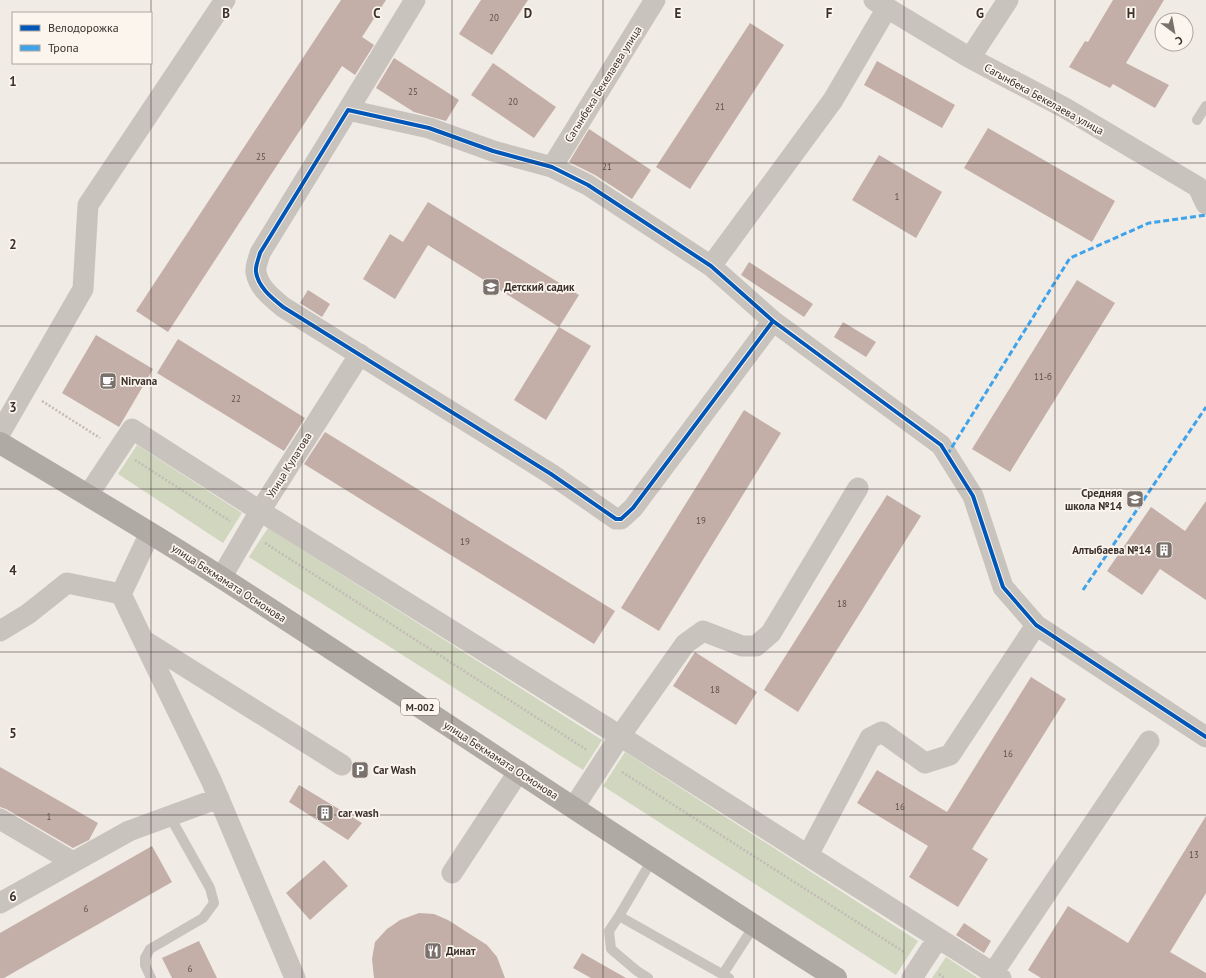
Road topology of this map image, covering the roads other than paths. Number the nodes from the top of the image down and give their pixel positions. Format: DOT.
graph roads {
  1 [pos="225,0"];
  2 [pos="415,0"];
  3 [pos="655,0"];
  4 [pos="1008,0"];
  5 [pos="880,4"];
  6 [pos="970,58"];
  7 [pos="1206,106"];
  8 [pos="348,110"];
  9 [pos="1197,120"];
  10 [pos="552,167"];
  11 [pos="1206,204"];
  12 [pos="711,266"];
  13 [pos="773,321"];
  14 [pos="360,354"];
  15 [pos="0,432"];
  16 [pos="0,443"];
  17 [pos="858,488"];
  18 [pos="88,495"];
  19 [pos="260,511"];
  20 [pos="150,533"];
  21 [pos="221,578"];
  22 [pos="121,594"];
  23 [pos="1036,626"];
  24 [pos="0,631"];
  25 [pos="143,640"];
  26 [pos="620,736"];
  27 [pos="1206,737"];
  28 [pos="1149,741"];
  29 [pos="342,765"];
  30 [pos="519,771"];
  31 [pos="219,798"];
  32 [pos="574,807"];
  33 [pos="169,815"];
  34 [pos="0,819"];
  35 [pos="808,855"];
  36 [pos="652,860"];
  37 [pos="73,862"];
  38 [pos="452,873"];
  39 [pos="0,903"];
  40 [pos="619,916"];
  41 [pos="754,926"];
  42 [pos="938,938"];
  43 [pos="917,971"];
  44 [pos="997,975"];
  45 [pos="726,976"];
  46 [pos="148,977"];
  47 [pos="296,978"];
  48 [pos="648,978"];
  49 [pos="836,978"];
  1 -- 15 [label="street"];
  2 -- 8 [label="street"];
  3 -- 10 [label="street, Сагынбека Бекелаева улица"];
  4 -- 6 [label="street"];
  5 -- 6 [label="street, Сагынбека Бекелаева улица"];
  5 -- 12 [label="street"];
  6 -- 11 [label="street, Сагынбека Бекелаева улица"];
  7 -- 9 [label="lane"];
  8 -- 10 [label="street"];
  8 -- 14 [label="street"];
  10 -- 12 [label="street"];
  12 -- 13 [label="street"];
  13 -- 14 [label="street"];
  13 -- 23 [label="street"];
  14 -- 19 [label="street, Улица Кулатова"];
  16 -- 18 [label="highway, улица Бекмамата Осмонова / M-002"];
  17 -- 26 [label="street"];
  18 -- 19 [label="street"];
  18 -- 20 [label="highway, улица Бекмамата Осмонова / M-002"];
  19 -- 21 [label="street, Улица Кулатова"];
  19 -- 26 [label="street"];
  20 -- 21 [label="highway, улица Бекмамата Осмонова / M-002"];
  20 -- 22 [label="street"];
  21 -- 30 [label="highway, улица Бекмамата Осмонова / M-002"];
  22 -- 24 [label="street"];
  22 -- 25 [label="street"];
  23 -- 27 [label="street"];
  23 -- 35 [label="street"];
  25 -- 29 [label="street"];
  25 -- 31 [label="street"];
  26 -- 32 [label="street"];
  26 -- 35 [label="street"];
  28 -- 44 [label="street"];
  30 -- 32 [label="highway, улица Бекмамата Осмонова / M-002"];
  30 -- 38 [label="street"];
  31 -- 33 [label="street"];
  31 -- 47 [label="street"];
  32 -- 36 [label="highway, улица Бекмамата Осмонова / M-002"];
  33 -- 37 [label="street"];
  33 -- 46 [label="lane"];
  34 -- 37 [label="street"];
  35 -- 42 [label="street"];
  36 -- 40 [label="lane"];
  36 -- 41 [label="highway, улица Бекмамата Осмонова / M-002"];
  37 -- 39 [label="street"];
  40 -- 45 [label="lane"];
  40 -- 48 [label="lane"];
  41 -- 45 [label="lane"];
  41 -- 49 [label="highway, улица Бекмамата Осмонова / M-002"];
  42 -- 43 [label="street"];
  42 -- 44 [label="street"];
}
